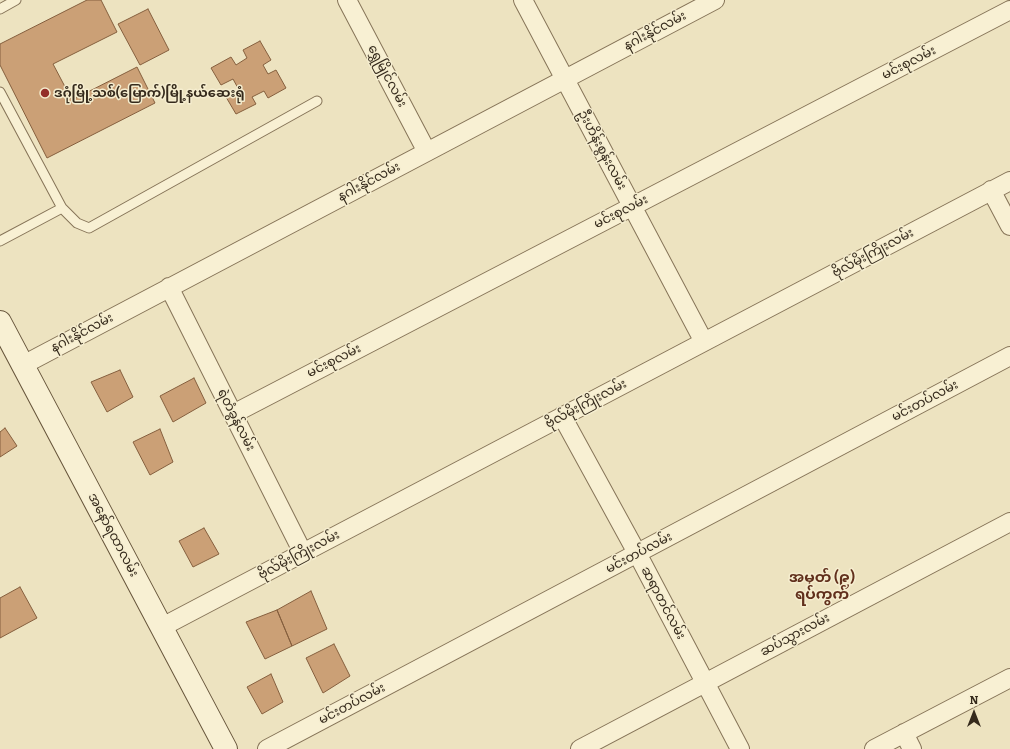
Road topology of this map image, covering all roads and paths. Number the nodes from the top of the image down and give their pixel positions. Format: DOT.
graph roads {
  1 [pos="16,0"];
  2 [pos="347,0"];
  3 [pos="523,0"];
  4 [pos="715,0"];
  5 [pos="0,9"];
  6 [pos="1010,10"];
  7 [pos="565,79"];
  8 [pos="0,92"];
  9 [pos="317,101"];
  10 [pos="427,152"];
  11 [pos="1010,181"];
  12 [pos="992,190"];
  13 [pos="632,206"];
  14 [pos="62,208"];
  15 [pos="1010,226"];
  16 [pos="0,241"];
  17 [pos="169,287"];
  18 [pos="0,322"];
  19 [pos="704,342"];
  20 [pos="1010,356"];
  21 [pos="23,365"];
  22 [pos="233,414"];
  23 [pos="562,416"];
  24 [pos="1010,522"];
  25 [pos="303,552"];
  26 [pos="637,553"];
  27 [pos="162,627"];
  28 [pos="1010,678"];
  29 [pos="705,683"];
  30 [pos="904,733"];
  31 [pos="226,749"];
  32 [pos="267,749"];
  33 [pos="580,749"];
  34 [pos="740,749"];
  35 [pos="874,749"];
  36 [pos="912,749"];
  1 -- 5 [label="lane"];
  2 -- 10 [label="street, ရွှေမြိုင်လမ်း"];
  3 -- 7 [label="street, ဦးဟိန်းစွန်းလမ်း"];
  4 -- 7 [label="street, နဂါးနိုင်လမ်း"];
  6 -- 13 [label="street, မင်းစုလမ်း"];
  7 -- 10 [label="street, နဂါးနိုင်လမ်း"];
  7 -- 13 [label="street, ဦးဟိန်းစွန်းလမ်း"];
  8 -- 14 [label="lane"];
  9 -- 14 [label="lane"];
  10 -- 17 [label="street, နဂါးနိုင်လမ်း"];
  11 -- 12 [label="street, ဗိုလ်မိုးကြိုးလမ်း"];
  12 -- 15 [label="street"];
  12 -- 19 [label="street, ဗိုလ်မိုးကြိုးလမ်း"];
  13 -- 19 [label="street, ဦးဟိန်းစွန်းလမ်း"];
  13 -- 22 [label="street, မင်းစုလမ်း"];
  14 -- 16 [label="lane"];
  17 -- 21 [label="street, နဂါးနိုင်လမ်း"];
  17 -- 22 [label="street, ရဲတံခွန်လမ်း"];
  18 -- 21 [label="main road, အနော်ရထာလမ်း"];
  19 -- 23 [label="street, ဗိုလ်မိုးကြိုးလမ်း"];
  20 -- 26 [label="street, မင်းတပ်လမ်း"];
  21 -- 27 [label="main road, အနော်ရထာလမ်း"];
  22 -- 25 [label="street, ရဲတံခွန်လမ်း"];
  23 -- 25 [label="street, ဗိုလ်မိုးကြိုးလမ်း"];
  23 -- 26 [label="street, ဆရာတင်လမ်း"];
  24 -- 29 [label="street, ဆပ်သွားလမ်း"];
  25 -- 27 [label="street, ဗိုလ်မိုးကြိုးလမ်း"];
  26 -- 29 [label="street, ဆရာတင်လမ်း"];
  26 -- 32 [label="street, မင်းတပ်လမ်း"];
  27 -- 31 [label="main road, အနော်ရထာလမ်း"];
  28 -- 30 [label="street"];
  29 -- 33 [label="street, ဆပ်သွားလမ်း"];
  29 -- 34 [label="street, ဆရာတင်လမ်း"];
  30 -- 35 [label="street"];
  30 -- 36 [label="street"];
}
